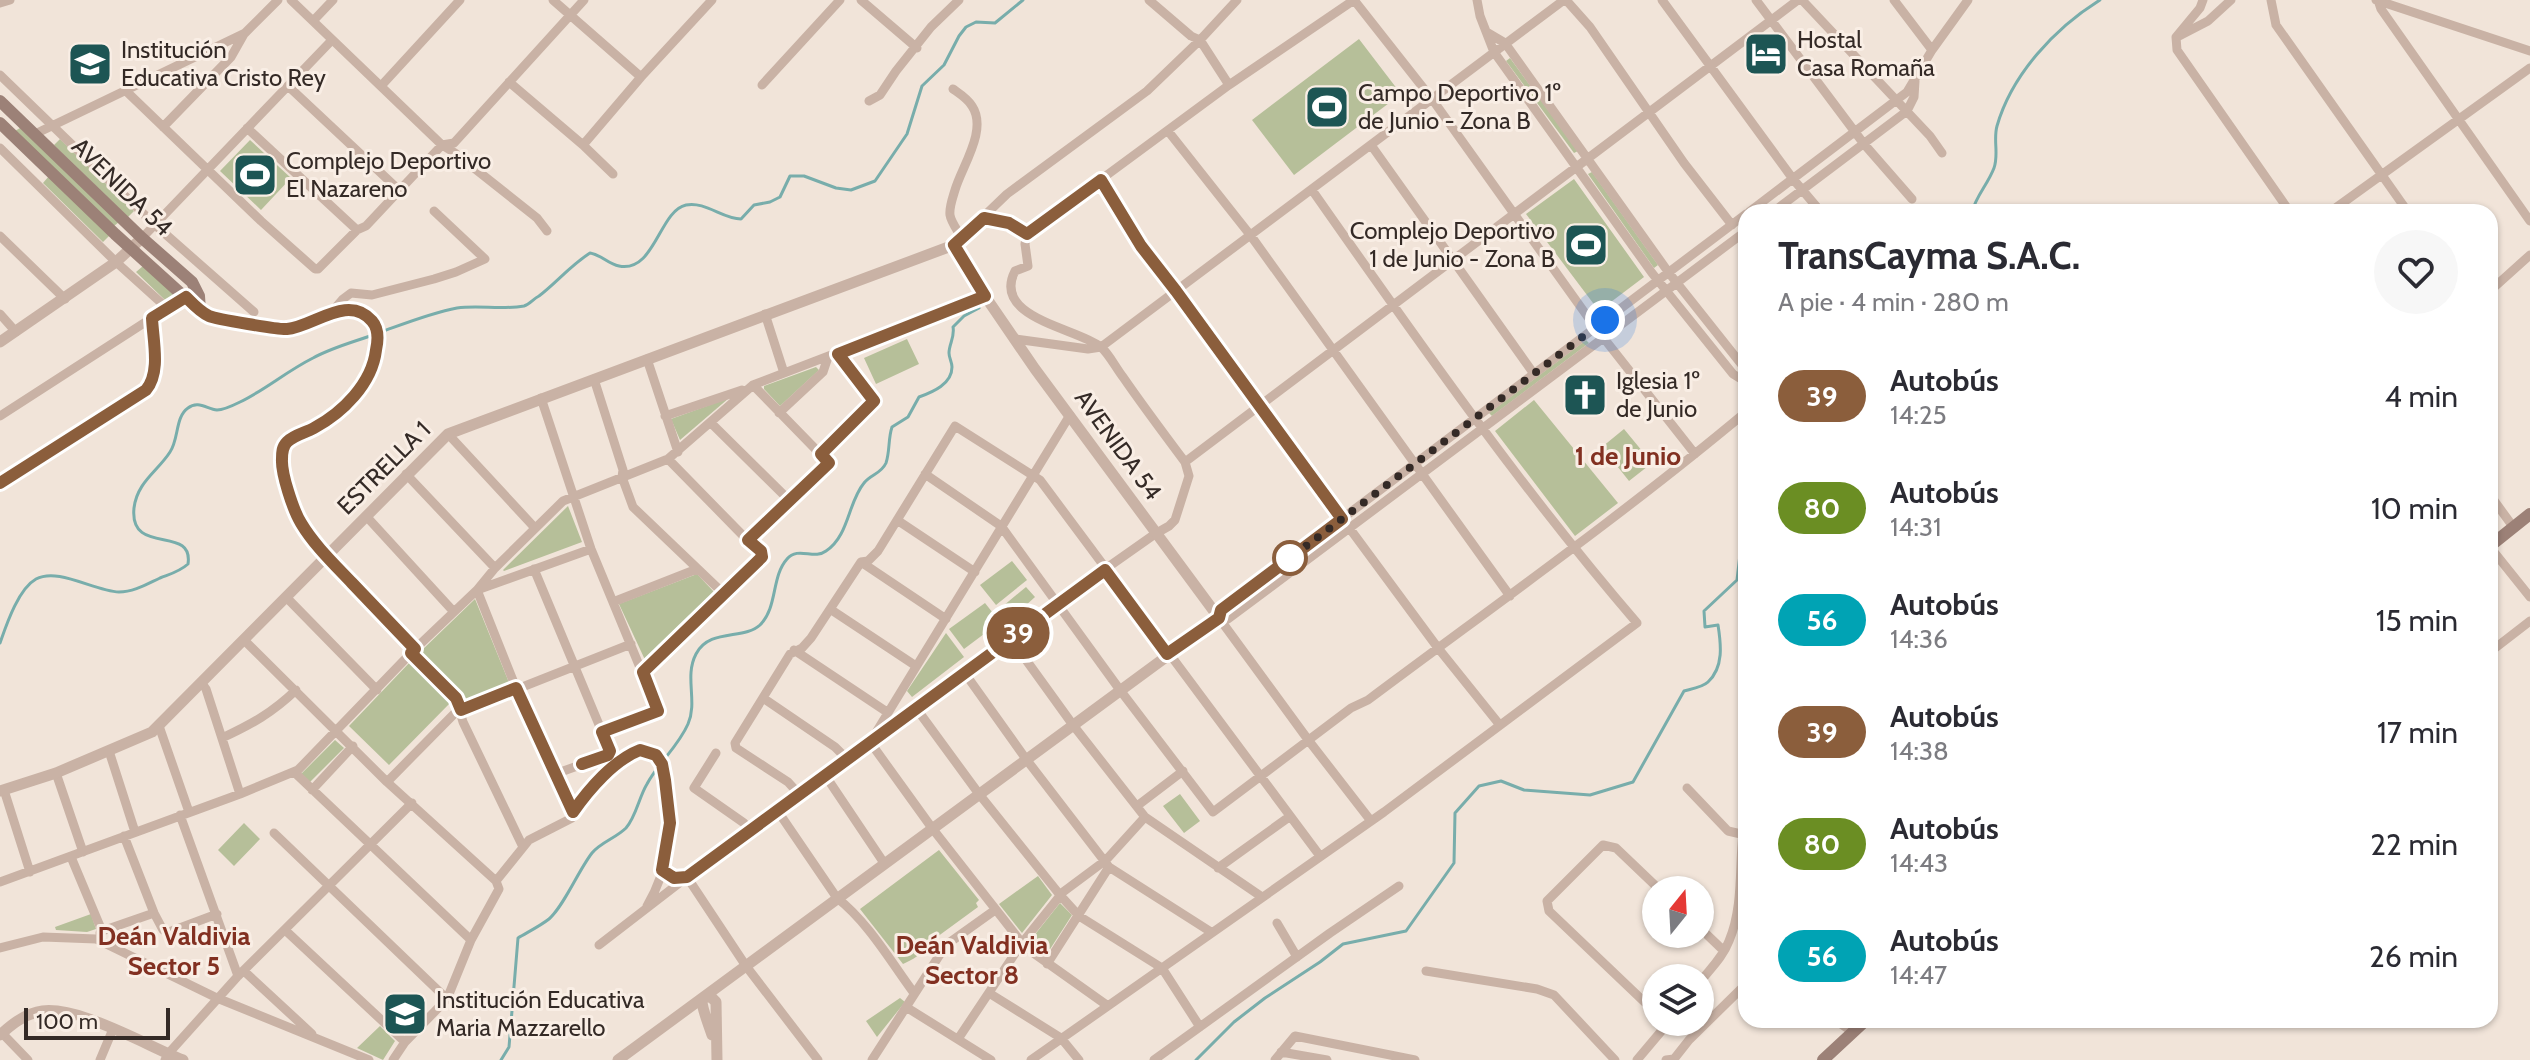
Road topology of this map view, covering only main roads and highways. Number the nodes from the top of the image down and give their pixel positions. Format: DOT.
graph roads {
  1 [pos="0,101"];
  2 [pos="0,123"];
  3 [pos="190,292"];
  4 [pos="200,311"];
  5 [pos="2530,514"];
  6 [pos="2498,541"];
  7 [pos="1857,1028"];
  8 [pos="1823,1060"];
  1 -- 3 [label="main road, AVENIDA 54"];
  2 -- 3 [label="main road, AVENIDA 54"];
  3 -- 4 [label="main road"];
  5 -- 6 [label="main road"];
  7 -- 8 [label="main road"];
}
